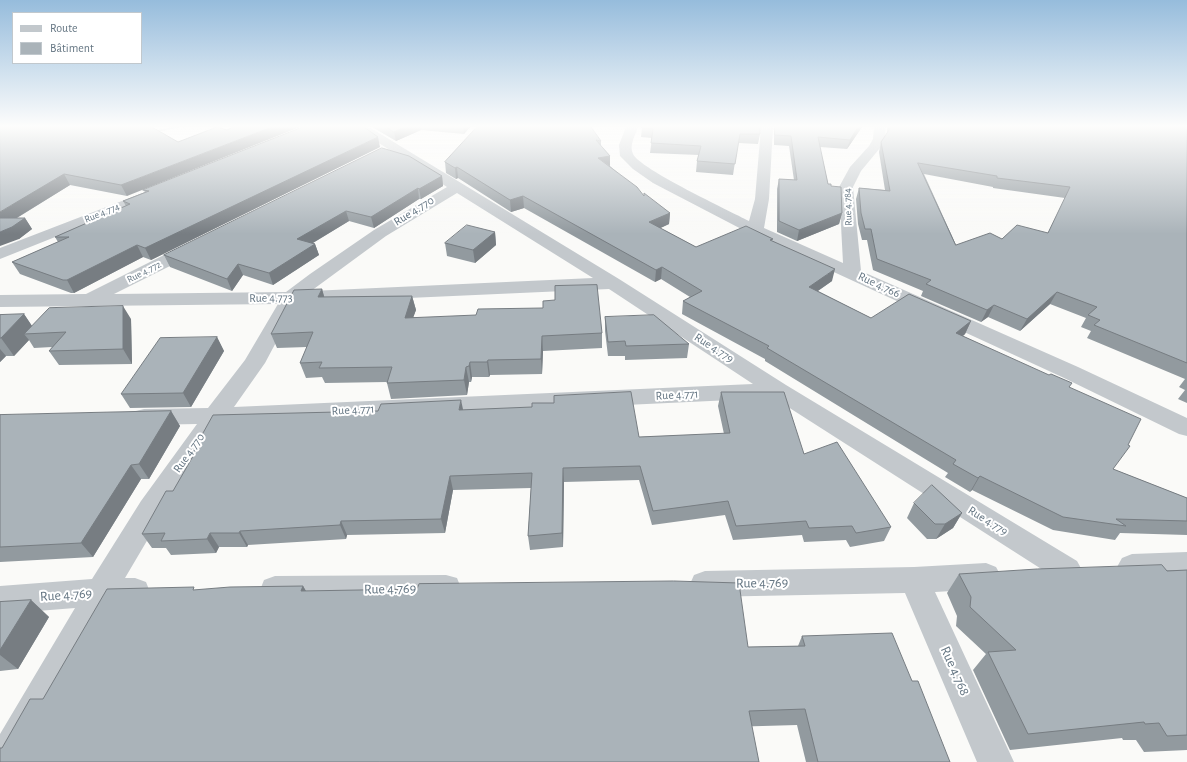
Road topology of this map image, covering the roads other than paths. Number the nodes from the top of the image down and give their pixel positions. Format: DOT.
graph roads {
  1 [pos="417,163"];
  2 [pos="634,163"];
  3 [pos="765,163"];
  4 [pos="861,163"];
  5 [pos="447,174"];
  6 [pos="162,189"];
  7 [pos="755,230"];
  8 [pos="209,239"];
  9 [pos="0,254"];
  10 [pos="852,273"];
  11 [pos="613,283"];
  12 [pos="291,298"];
  13 [pos="90,299"];
  14 [pos="0,301"];
  15 [pos="778,390"];
  16 [pos="215,416"];
  17 [pos="127,418"];
  18 [pos="1187,428"];
  19 [pos="1187,565"];
  20 [pos="1087,569"];
  21 [pos="914,580"];
  22 [pos="683,584"];
  23 [pos="475,588"];
  24 [pos="252,590"];
  25 [pos="165,591"];
  26 [pos="101,592"];
  27 [pos="0,600"];
  28 [pos="4,762"];
  29 [pos="996,762"];
  1 -- 5 [label="street, Rue 4.779"];
  2 -- 7 [label="street, Rue 4.766"];
  3 -- 7 [label="street"];
  4 -- 10 [label="street, Rue 4.784"];
  5 -- 11 [label="street, Rue 4.779"];
  5 -- 12 [label="street, Rue 4.770"];
  6 -- 9 [label="street, Rue 4.774"];
  7 -- 10 [label="street, Rue 4.766"];
  8 -- 13 [label="street, Rue 4.772"];
  10 -- 18 [label="street, Rue 4.766"];
  11 -- 12 [label="street, Rue 4.773"];
  11 -- 15 [label="street, Rue 4.779"];
  12 -- 13 [label="street, Rue 4.773"];
  12 -- 16 [label="street, Rue 4.770"];
  13 -- 14 [label="street, Rue 4.773"];
  15 -- 16 [label="street, Rue 4.771"];
  15 -- 20 [label="street, Rue 4.779"];
  16 -- 17 [label="street, Rue 4.771"];
  16 -- 26 [label="street, Rue 4.770"];
  19 -- 20 [label="street, Rue 4.769"];
  20 -- 21 [label="street, Rue 4.769"];
  21 -- 22 [label="street, Rue 4.769"];
  21 -- 29 [label="street, Rue 4.768"];
  23 -- 24 [label="street, Rue 4.769"];
  25 -- 26 [label="street, Rue 4.769"];
  26 -- 27 [label="street, Rue 4.769"];
  26 -- 28 [label="street, Rue 4.770"];
}
